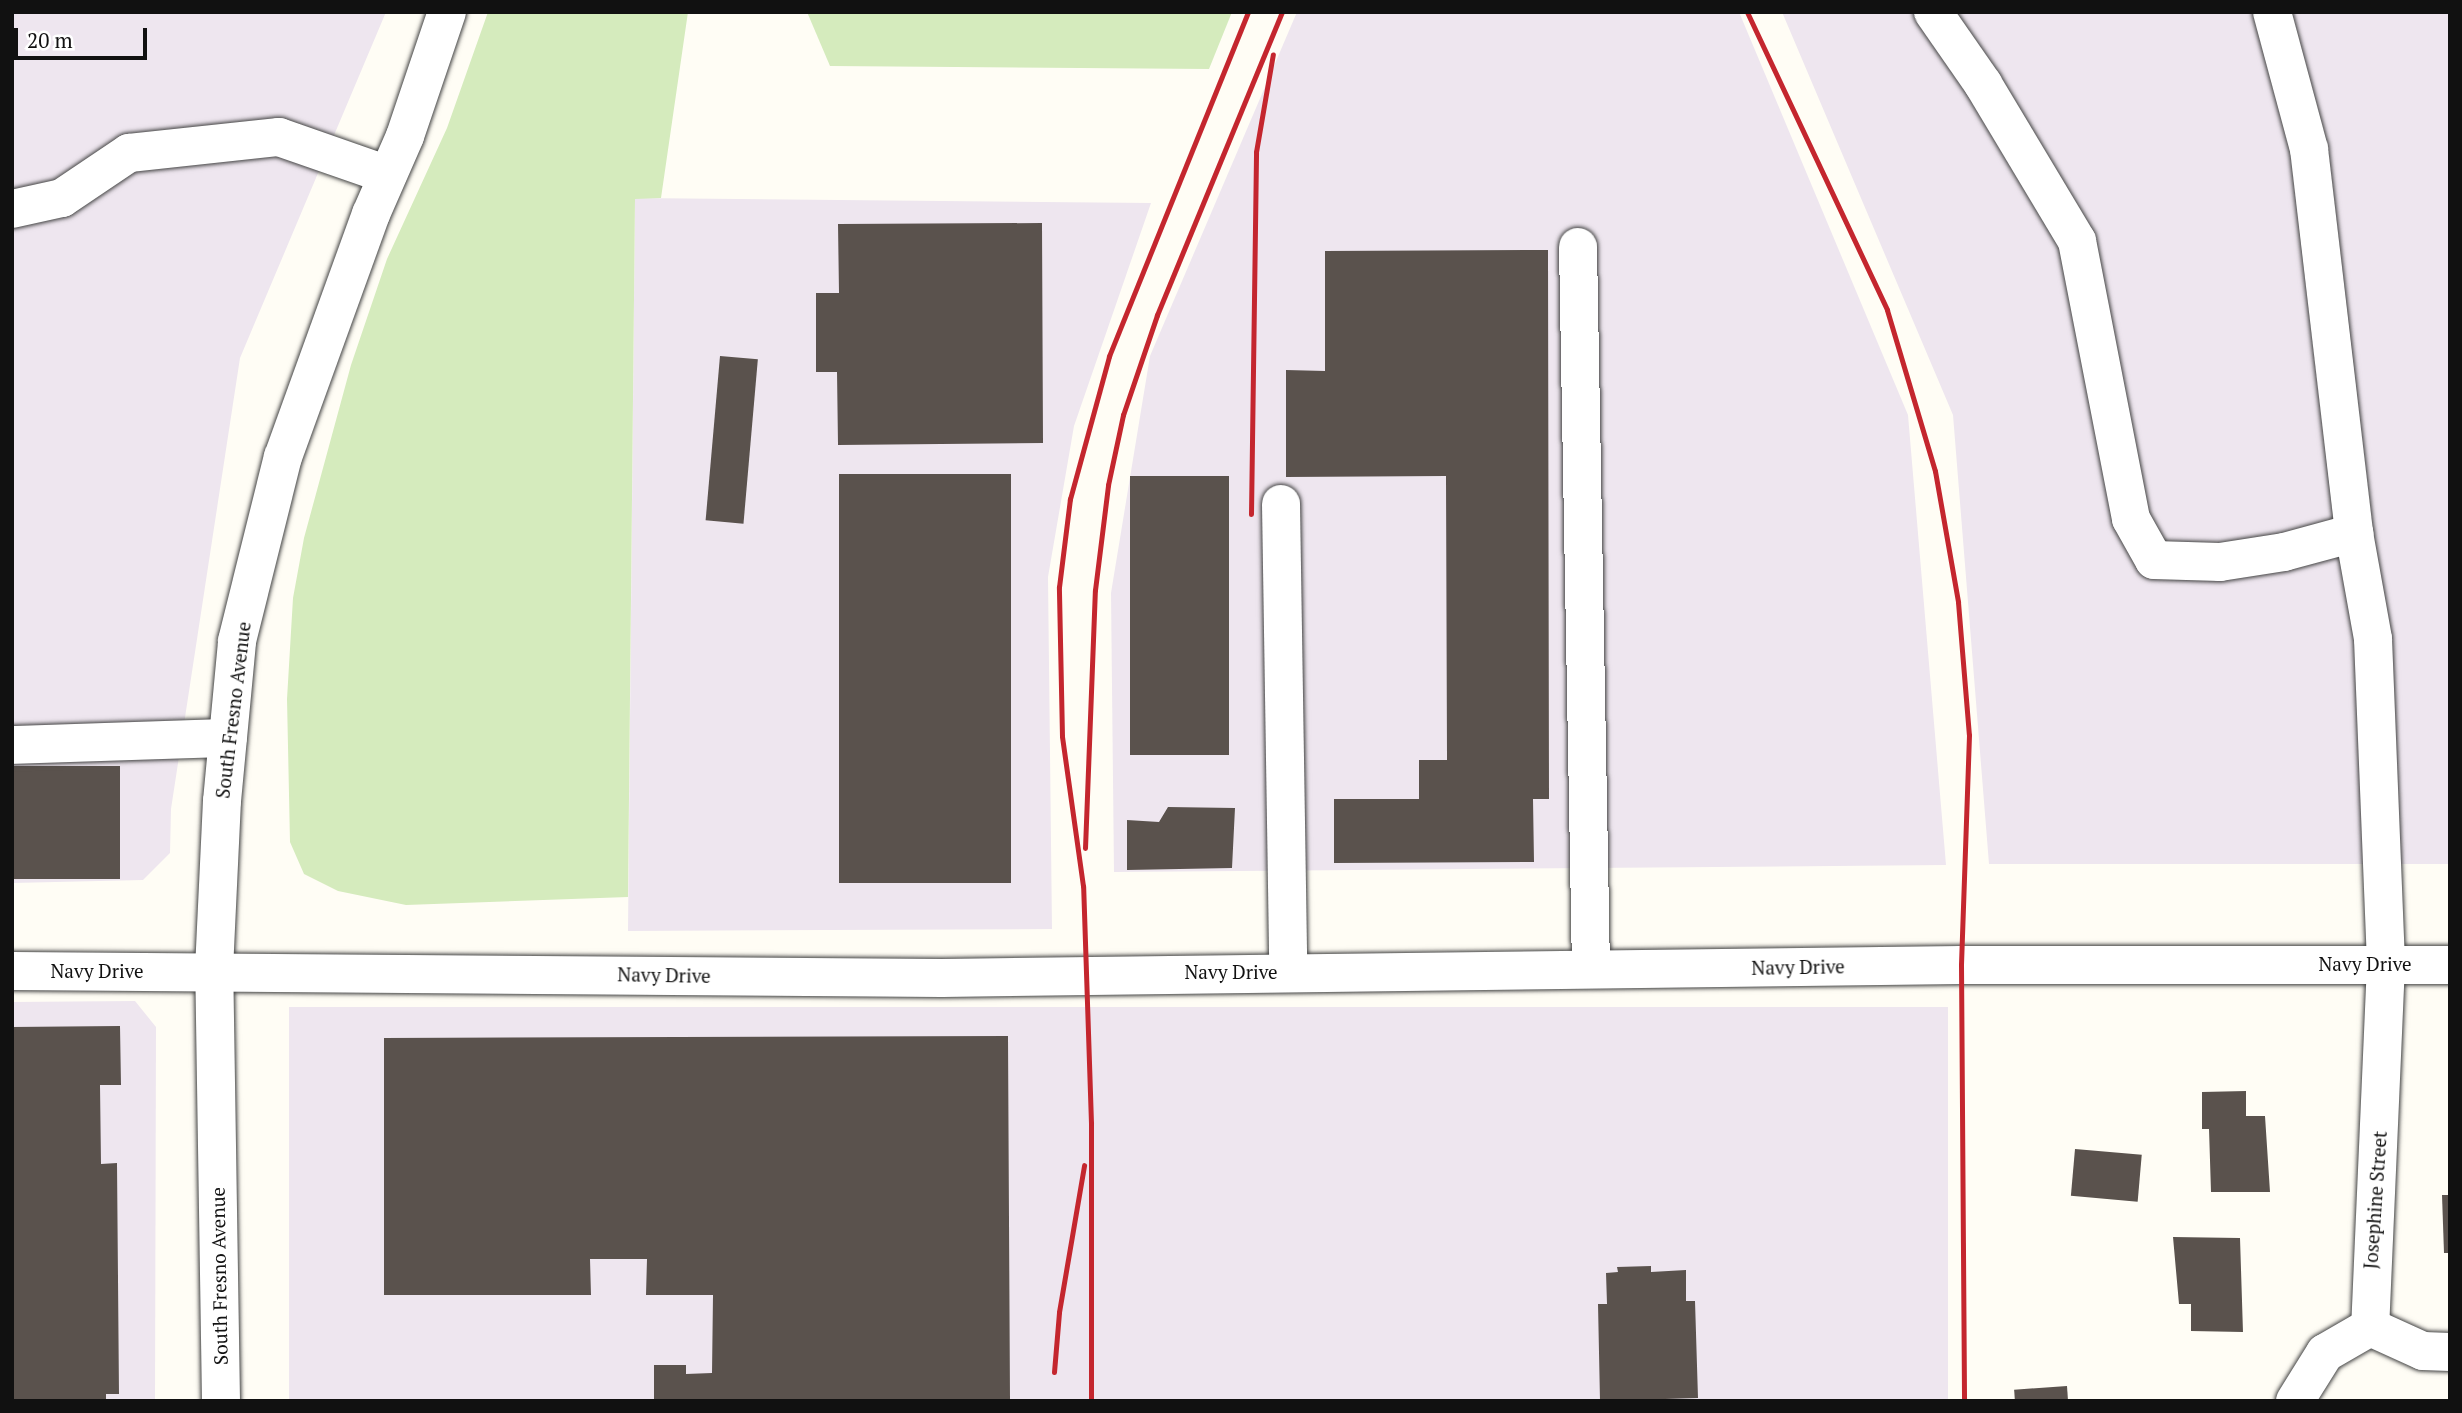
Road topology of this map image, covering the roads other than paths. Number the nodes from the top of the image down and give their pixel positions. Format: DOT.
graph roads {
  1 [pos="447,12"];
  2 [pos="1933,12"];
  3 [pos="2272,12"];
  4 [pos="388,176"];
  5 [pos="12,208"];
  6 [pos="1578,247"];
  7 [pos="1281,504"];
  8 [pos="2354,533"];
  9 [pos="228,738"];
  10 [pos="12,745"];
  11 [pos="2386,964"];
  12 [pos="2450,965"];
  13 [pos="1591,969"];
  14 [pos="214,970"];
  15 [pos="12,971"];
  16 [pos="1288,972"];
  17 [pos="2370,1327"];
  18 [pos="2450,1352"];
  19 [pos="220,1401"];
  20 [pos="2295,1401"];
  1 -- 4 [label="street, South Fresno Avenue"];
  2 -- 8 [label="street"];
  3 -- 8 [label="street, Josephine Street"];
  4 -- 5 [label="street"];
  4 -- 9 [label="street, South Fresno Avenue"];
  6 -- 13 [label="street"];
  7 -- 16 [label="street"];
  8 -- 11 [label="street, Josephine Street"];
  9 -- 10 [label="street"];
  9 -- 14 [label="street, South Fresno Avenue"];
  11 -- 12 [label="street, Navy Drive"];
  11 -- 13 [label="street, Navy Drive"];
  11 -- 17 [label="street, Josephine Street"];
  13 -- 16 [label="street, Navy Drive"];
  14 -- 15 [label="street, Navy Drive"];
  14 -- 16 [label="street, Navy Drive"];
  14 -- 19 [label="street, South Fresno Avenue"];
  17 -- 18 [label="street"];
  17 -- 20 [label="street"];
}
